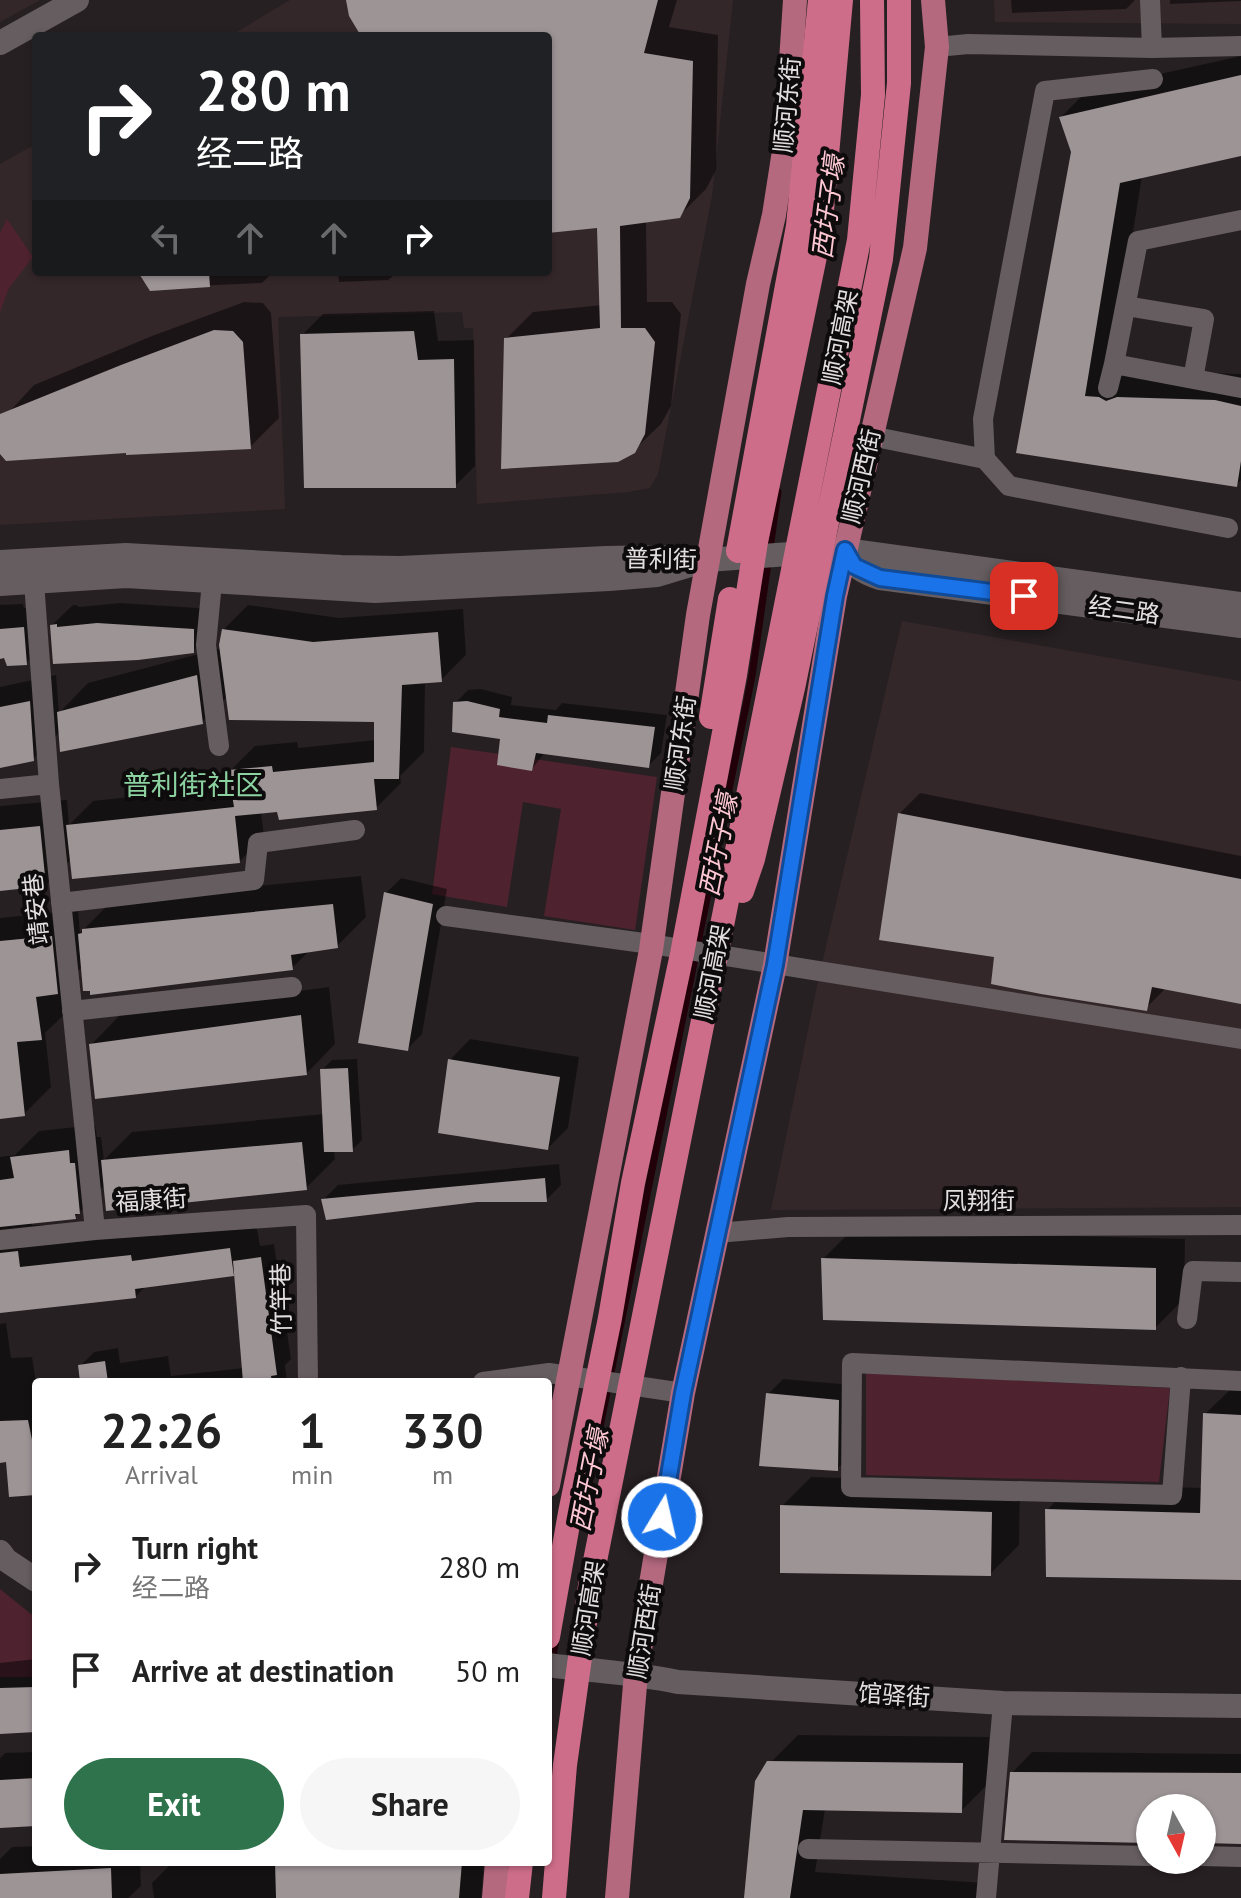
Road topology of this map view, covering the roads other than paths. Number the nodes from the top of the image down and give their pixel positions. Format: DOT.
graph roads {
  1 [pos="77,0"];
  2 [pos="795,0"];
  3 [pos="820,0"];
  4 [pos="841,0"];
  5 [pos="872,0"];
  6 [pos="899,0"];
  7 [pos="926,0"];
  8 [pos="933,0"];
  9 [pos="1150,0"];
  10 [pos="0,43"];
  11 [pos="1241,46"];
  12 [pos="937,47"];
  13 [pos="1152,48"];
  14 [pos="1153,79"];
  15 [pos="1241,220"];
  16 [pos="1126,306"];
  17 [pos="1114,364"];
  18 [pos="1193,379"];
  19 [pos="1108,388"];
  20 [pos="1241,388"];
  21 [pos="871,436"];
  22 [pos="985,459"];
  23 [pos="1228,528"];
  24 [pos="845,550"];
  25 [pos="707,560"];
  26 [pos="0,562"];
  27 [pos="34,582"];
  28 [pos="212,582"];
  29 [pos="0,584"];
  30 [pos="1241,604"];
  31 [pos="1241,626"];
  32 [pos="219,746"];
  33 [pos="49,784"];
  34 [pos="0,789"];
  35 [pos="355,830"];
  36 [pos="61,903"];
  37 [pos="446,916"];
  38 [pos="651,944"];
  39 [pos="688,952"];
  40 [pos="775,965"];
  41 [pos="292,987"];
  42 [pos="708,996"];
  43 [pos="72,1011"];
  44 [pos="1241,1039"];
  45 [pos="306,1215"];
  46 [pos="1241,1225"];
  47 [pos="95,1230"];
  48 [pos="717,1233"];
  49 [pos="0,1240"];
  50 [pos="1241,1272"];
  51 [pos="1187,1319"];
  52 [pos="569,1375"];
  53 [pos="1181,1377"];
  54 [pos="308,1378"];
  55 [pos="512,1378"];
  56 [pos="1241,1381"];
  57 [pos="683,1393"];
  58 [pos="552,1464"];
  59 [pos="0,1552"];
  60 [pos="32,1577"];
  61 [pos="552,1614"];
  62 [pos="552,1666"];
  63 [pos="636,1673"];
  64 [pos="1003,1703"];
  65 [pos="1241,1706"];
  66 [pos="808,1849"];
  67 [pos="989,1854"];
  68 [pos="1136,1856"];
  69 [pos="1216,1856"];
  70 [pos="1241,1857"];
  71 [pos="497,1866"];
  72 [pos="521,1866"];
  73 [pos="494,1898"];
  74 [pos="517,1898"];
  75 [pos="554,1898"];
  76 [pos="617,1898"];
  77 [pos="986,1898"];
  1 -- 10 [label="street"];
  2 -- 25 [label="main road, 顺河东街"];
  3 -- 39 [label="highway"];
  4 -- 39 [label="highway, 顺河高架"];
  5 -- 42 [label="highway, 顺河高架"];
  6 -- 42 [label="highway"];
  7 -- 12 [label="main road, 顺河西街"];
  8 -- 12 [label="main road, 顺河西街"];
  9 -- 13 [label="street"];
  11 -- 13 [label="street"];
  12 -- 13 [label="street"];
  12 -- 21 [label="main road, 顺河西街"];
  14 -- 22 [label="street"];
  15 -- 16 [label="street"];
  16 -- 17 [label="street"];
  16 -- 18 [label="street"];
  17 -- 18 [label="street"];
  17 -- 19 [label="street"];
  18 -- 20 [label="street"];
  21 -- 22 [label="street"];
  21 -- 24 [label="main road, 顺河西街"];
  22 -- 23 [label="street"];
  24 -- 25 [label="street"];
  24 -- 30 [label="street, 经二路"];
  24 -- 31 [label="street, 经二路"];
  24 -- 40 [label="main road, 顺河西街"];
  25 -- 26 [label="street, 普利街"];
  25 -- 28 [label="street, 普利街"];
  25 -- 38 [label="main road, 顺河东街"];
  27 -- 28 [label="street, 普利街"];
  27 -- 29 [label="street, 普利街"];
  27 -- 33 [label="street, 靖安巷"];
  28 -- 32 [label="street"];
  33 -- 34 [label="street"];
  33 -- 36 [label="street, 靖安巷"];
  35 -- 36 [label="street"];
  36 -- 43 [label="street, 靖安巷"];
  37 -- 38 [label="street"];
  38 -- 39 [label="street"];
  38 -- 52 [label="main road, 顺河东街"];
  39 -- 40 [label="street"];
  39 -- 61 [label="highway, 顺河高架"];
  40 -- 44 [label="street"];
  40 -- 48 [label="main road, 顺河西街"];
  41 -- 43 [label="street"];
  42 -- 75 [label="highway, 顺河高架"];
  43 -- 47 [label="street, 靖安巷"];
  45 -- 47 [label="street, 福康街"];
  45 -- 54 [label="street, 竹竿巷"];
  46 -- 48 [label="street, 凤翔街"];
  47 -- 49 [label="street, 福康街"];
  48 -- 57 [label="main road, 顺河西街"];
  50 -- 51 [label="street"];
  52 -- 55 [label="street"];
  52 -- 57 [label="street"];
  52 -- 58 [label="main road, 顺河东街"];
  53 -- 53 [label="street"];
  53 -- 56 [label="street"];
  57 -- 63 [label="main road, 顺河西街"];
  59 -- 60 [label="street"];
  62 -- 63 [label="street, 馆驿街"];
  63 -- 64 [label="street, 馆驿街"];
  63 -- 76 [label="main road, 顺河西街"];
  64 -- 65 [label="street, 馆驿街"];
  64 -- 67 [label="street"];
  66 -- 67 [label="street"];
  67 -- 68 [label="street"];
  67 -- 77 [label="street"];
  69 -- 70 [label="street"];
  71 -- 73 [label="main road"];
  72 -- 74 [label="highway"];
}
